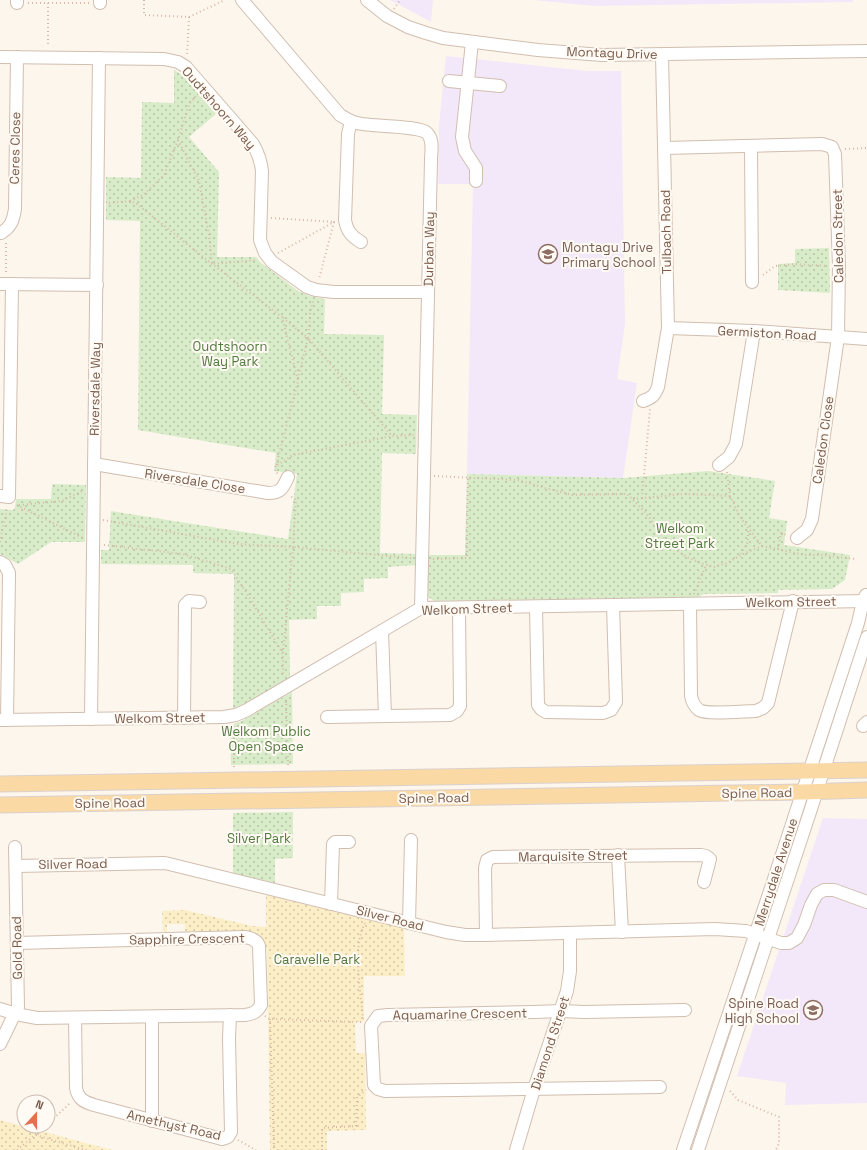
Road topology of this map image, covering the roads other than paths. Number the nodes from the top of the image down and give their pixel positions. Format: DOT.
graph roads {
  1 [pos="242,0"];
  2 [pos="367,0"];
  3 [pos="472,42"];
  4 [pos="867,51"];
  5 [pos="662,54"];
  6 [pos="0,57"];
  7 [pos="17,57"];
  8 [pos="99,58"];
  9 [pos="449,81"];
  10 [pos="468,83"];
  11 [pos="500,86"];
  12 [pos="352,122"];
  13 [pos="751,146"];
  14 [pos="664,148"];
  15 [pos="476,181"];
  16 [pos="4,231"];
  17 [pos="361,242"];
  18 [pos="752,282"];
  19 [pos="6,284"];
  20 [pos="97,285"];
  21 [pos="428,292"];
  22 [pos="668,328"];
  23 [pos="754,331"];
  24 [pos="838,337"];
  25 [pos="867,339"];
  26 [pos="647,400"];
  27 [pos="722,463"];
  28 [pos="94,464"];
  29 [pos="288,477"];
  30 [pos="9,499"];
  31 [pos="797,538"];
  32 [pos="0,562"];
  33 [pos="866,598"];
  34 [pos="793,601"];
  35 [pos="200,602"];
  36 [pos="690,604"];
  37 [pos="614,605"];
  38 [pos="536,606"];
  39 [pos="421,608"];
  40 [pos="459,608"];
  41 [pos="382,631"];
  42 [pos="867,637"];
  43 [pos="385,716"];
  44 [pos="327,717"];
  45 [pos="184,718"];
  46 [pos="91,719"];
  47 [pos="3,720"];
  48 [pos="867,770"];
  49 [pos="816,772"];
  50 [pos="0,784"];
  51 [pos="867,790"];
  52 [pos="810,792"];
  53 [pos="0,805"];
  54 [pos="411,840"];
  55 [pos="349,842"];
  56 [pos="16,847"];
  57 [pos="618,855"];
  58 [pos="16,866"];
  59 [pos="704,882"];
  60 [pos="867,902"];
  61 [pos="331,904"];
  62 [pos="409,923"];
  63 [pos="622,932"];
  64 [pos="570,934"];
  65 [pos="486,935"];
  66 [pos="755,935"];
  67 [pos="768,939"];
  68 [pos="17,943"];
  69 [pos="0,1009"];
  70 [pos="685,1010"];
  71 [pos="561,1011"];
  72 [pos="16,1014"];
  73 [pos="230,1015"];
  74 [pos="152,1017"];
  75 [pos="75,1018"];
  76 [pos="0,1044"];
  77 [pos="660,1087"];
  78 [pos="534,1089"];
  79 [pos="152,1121"];
  80 [pos="516,1150"];
  81 [pos="683,1150"];
  82 [pos="698,1150"];
  1 -- 12 [label="street, Durban Way"];
  2 -- 3 [label="street, Montagu Drive"];
  3 -- 5 [label="street, Montagu Drive"];
  3 -- 10 [label="street"];
  4 -- 5 [label="street, Montagu Drive"];
  5 -- 14 [label="street, Tulbach Road"];
  6 -- 7 [label="street, Oudtshoorn Way"];
  7 -- 8 [label="street, Oudtshoorn Way"];
  7 -- 16 [label="street, Ceres Close"];
  8 -- 20 [label="street, Riversdale Way"];
  8 -- 21 [label="street, Oudtshoorn Way"];
  9 -- 10 [label="street"];
  10 -- 11 [label="street"];
  10 -- 15 [label="street"];
  12 -- 17 [label="street"];
  12 -- 21 [label="street, Durban Way"];
  13 -- 14 [label="street"];
  13 -- 18 [label="street"];
  13 -- 24 [label="street, Caledon Street"];
  14 -- 22 [label="street, Tulbach Road"];
  19 -- 20 [label="street"];
  19 -- 30 [label="street"];
  20 -- 28 [label="street, Riversdale Way"];
  21 -- 39 [label="street, Durban Way"];
  22 -- 23 [label="street, Germiston Road"];
  22 -- 26 [label="street, Tulbach Road"];
  23 -- 24 [label="street, Germiston Road"];
  23 -- 27 [label="street"];
  24 -- 25 [label="street, Germiston Road"];
  24 -- 31 [label="street, Caledon Close"];
  28 -- 29 [label="street, Riversdale Close"];
  28 -- 46 [label="street, Riversdale Way"];
  32 -- 47 [label="street"];
  33 -- 34 [label="street, Welkom Street"];
  33 -- 49 [label="street, Merrydale Avenue"];
  34 -- 36 [label="street, Welkom Street"];
  34 -- 36 [label="street"];
  35 -- 45 [label="street"];
  36 -- 37 [label="street, Welkom Street"];
  37 -- 38 [label="street, Welkom Street"];
  37 -- 38 [label="street"];
  38 -- 40 [label="street, Welkom Street"];
  39 -- 40 [label="street, Welkom Street"];
  39 -- 41 [label="street, Welkom Street"];
  40 -- 43 [label="street"];
  41 -- 43 [label="street"];
  41 -- 45 [label="street, Welkom Street"];
  42 -- 49 [label="street, Merrydale Avenue"];
  43 -- 44 [label="street"];
  45 -- 46 [label="street, Welkom Street"];
  46 -- 47 [label="street, Welkom Street"];
  48 -- 49 [label="main road, Spine Road"];
  49 -- 50 [label="main road, Spine Road"];
  49 -- 52 [label="street, Merrydale Avenue"];
  51 -- 52 [label="main road, Spine Road"];
  52 -- 53 [label="main road, Spine Road"];
  52 -- 66 [label="street, Merrydale Avenue"];
  52 -- 67 [label="street, Merrydale Avenue"];
  54 -- 62 [label="street"];
  55 -- 61 [label="street"];
  56 -- 58 [label="street, Gold Road"];
  57 -- 59 [label="street, Marquisite Street"];
  57 -- 63 [label="street"];
  57 -- 65 [label="street, Marquisite Street"];
  58 -- 61 [label="street, Silver Road"];
  58 -- 68 [label="street, Gold Road"];
  60 -- 67 [label="street, Silver Road"];
  61 -- 62 [label="street, Silver Road"];
  62 -- 65 [label="street, Silver Road"];
  63 -- 64 [label="street, Silver Road"];
  63 -- 66 [label="street, Silver Road"];
  64 -- 65 [label="street, Silver Road"];
  64 -- 71 [label="street, Diamond Street"];
  66 -- 67 [label="street, Silver Road"];
  66 -- 81 [label="street, Merrydale Avenue"];
  67 -- 82 [label="street, Merrydale Avenue"];
  68 -- 72 [label="street, Gold Road"];
  68 -- 73 [label="street, Sapphire Crescent"];
  69 -- 72 [label="street"];
  70 -- 71 [label="street, Aquamarine Crescent"];
  71 -- 78 [label="street, Diamond Street"];
  71 -- 78 [label="street, Aquamarine Crescent"];
  72 -- 75 [label="street"];
  72 -- 76 [label="street, Gold Road"];
  73 -- 74 [label="street"];
  73 -- 79 [label="street, Amethyst Road"];
  74 -- 75 [label="street"];
  74 -- 79 [label="street"];
  75 -- 79 [label="street, Amethyst Road"];
  77 -- 78 [label="street"];
  78 -- 80 [label="street, Diamond Street"];
}
